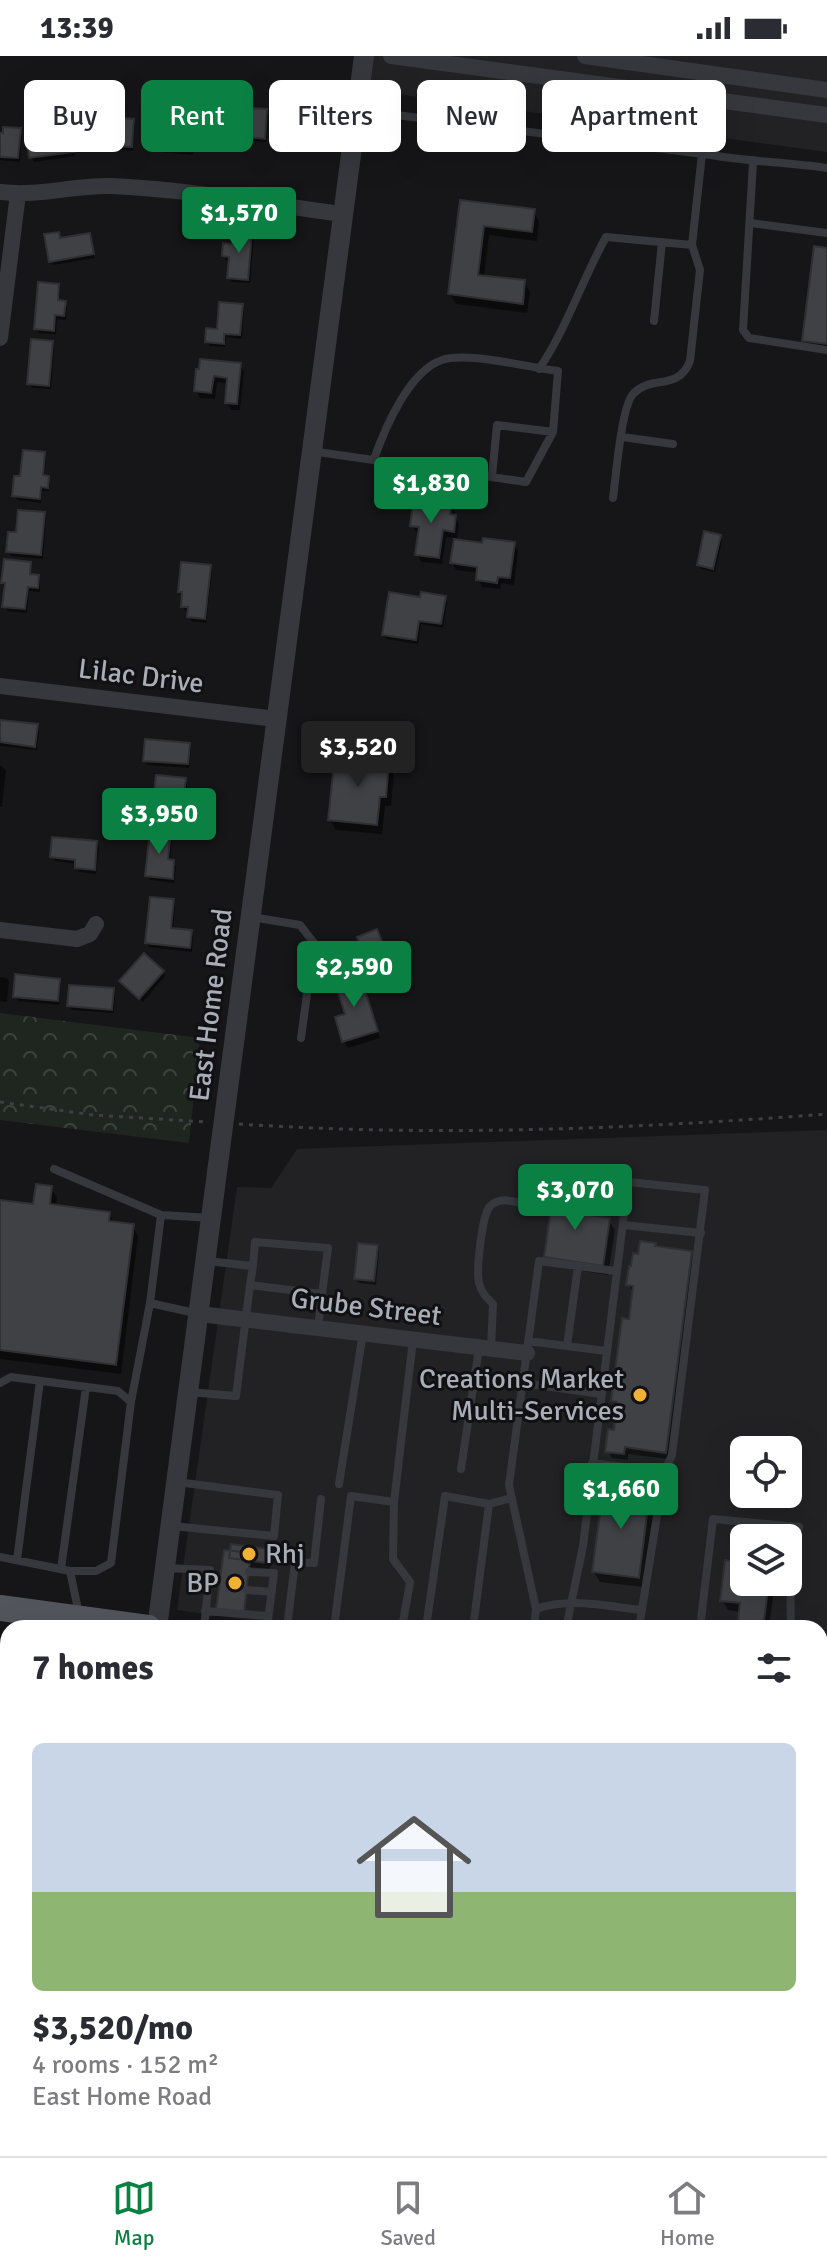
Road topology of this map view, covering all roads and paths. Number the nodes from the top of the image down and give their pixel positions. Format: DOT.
graph roads {
  1 [pos="364,56"];
  2 [pos="391,56"];
  3 [pos="585,56"];
  4 [pos="719,75"];
  5 [pos="361,80"];
  6 [pos="569,80"];
  7 [pos="719,80"];
  8 [pos="827,90"];
  9 [pos="726,101"];
  10 [pos="827,115"];
  11 [pos="401,116"];
  12 [pos="351,152"];
  13 [pos="707,154"];
  14 [pos="753,163"];
  15 [pos="827,168"];
  16 [pos="0,192"];
  17 [pos="18,194"];
  18 [pos="342,214"];
  19 [pos="750,223"];
  20 [pos="827,233"];
  21 [pos="662,242"];
  22 [pos="692,245"];
  23 [pos="654,321"];
  24 [pos="0,338"];
  25 [pos="827,350"];
  26 [pos="539,369"];
  27 [pos="553,432"];
  28 [pos="622,437"];
  29 [pos="673,444"];
  30 [pos="311,451"];
  31 [pos="374,459"];
  32 [pos="492,476"];
  33 [pos="613,498"];
  34 [pos="0,686"];
  35 [pos="276,719"];
  36 [pos="250,917"];
  37 [pos="96,924"];
  38 [pos="0,930"];
  39 [pos="301,1038"];
  40 [pos="0,1102"];
  41 [pos="827,1114"];
  42 [pos="211,1123"];
  43 [pos="226,1124"];
  44 [pos="54,1169"];
  45 [pos="571,1182"];
  46 [pos="628,1190"];
  47 [pos="521,1203"];
  48 [pos="161,1215"];
  49 [pos="211,1218"];
  50 [pos="623,1225"];
  51 [pos="701,1233"];
  52 [pos="206,1261"];
  53 [pos="253,1266"];
  54 [pos="578,1266"];
  55 [pos="616,1271"];
  56 [pos="250,1285"];
  57 [pos="322,1294"];
  58 [pos="150,1303"];
  59 [pos="199,1314"];
  60 [pos="247,1319"];
  61 [pos="318,1328"];
  62 [pos="363,1333"];
  63 [pos="413,1339"];
  64 [pos="567,1346"];
  65 [pos="528,1347"];
  66 [pos="485,1348"];
  67 [pos="606,1351"];
  68 [pos="40,1381"];
  69 [pos="0,1383"];
  70 [pos="523,1383"];
  71 [pos="86,1387"];
  72 [pos="189,1392"];
  73 [pos="601,1394"];
  74 [pos="131,1402"];
  75 [pos="592,1463"];
  76 [pos="461,1469"];
  77 [pos="664,1472"];
  78 [pos="177,1482"];
  79 [pos="339,1484"];
  80 [pos="511,1498"];
  81 [pos="321,1499"];
  82 [pos="394,1502"];
  83 [pos="489,1504"];
  84 [pos="171,1526"];
  85 [pos="0,1557"];
  86 [pos="17,1560"];
  87 [pos="165,1568"];
  88 [pos="66,1570"];
  89 [pos="210,1570"];
  90 [pos="221,1570"];
  91 [pos="249,1572"];
  92 [pos="208,1587"];
  93 [pos="219,1588"];
  94 [pos="247,1590"];
  95 [pos="272,1592"];
  96 [pos="570,1602"];
  97 [pos="0,1608"];
  98 [pos="536,1609"];
  99 [pos="641,1610"];
  100 [pos="205,1611"];
  101 [pos="268,1616"];
  102 [pos="80,1619"];
  103 [pos="88,1620"];
  104 [pos="158,1620"];
  105 [pos="204,1620"];
  106 [pos="268,1620"];
  107 [pos="288,1620"];
  108 [pos="335,1620"];
  109 [pos="403,1620"];
  110 [pos="427,1620"];
  111 [pos="474,1620"];
  112 [pos="535,1620"];
  113 [pos="567,1620"];
  114 [pos="640,1620"];
  115 [pos="701,1620"];
  116 [pos="791,1620"];
  1 -- 5 [label="street, East Home Road"];
  2 -- 6 [label="street"];
  3 -- 4 [label="street"];
  4 -- 7 [label="lane"];
  4 -- 8 [label="street"];
  9 -- 10 [label="street"];
  11 -- 13 [label="lane"];
  12 -- 18 [label="street, East Home Road"];
  13 -- 14 [label="lane"];
  13 -- 22 [label="lane"];
  14 -- 15 [label="lane"];
  14 -- 19 [label="lane"];
  16 -- 17 [label="street"];
  17 -- 18 [label="street"];
  17 -- 24 [label="street"];
  18 -- 30 [label="street, East Home Road"];
  19 -- 20 [label="lane"];
  19 -- 25 [label="lane"];
  21 -- 22 [label="lane"];
  21 -- 23 [label="lane"];
  21 -- 26 [label="lane"];
  22 -- 28 [label="lane"];
  26 -- 27 [label="lane"];
  26 -- 31 [label="lane"];
  27 -- 32 [label="lane"];
  27 -- 32 [label="lane"];
  28 -- 29 [label="lane"];
  28 -- 33 [label="lane"];
  30 -- 31 [label="lane"];
  30 -- 35 [label="street, East Home Road"];
  31 -- 32 [label="lane"];
  34 -- 35 [label="street, Lilac Drive"];
  35 -- 36 [label="street, East Home Road"];
  36 -- 39 [label="lane"];
  36 -- 49 [label="street, East Home Road"];
  37 -- 38 [label="street"];
  40 -- 42 [label="path"];
  41 -- 43 [label="path"];
  44 -- 48 [label="lane"];
  45 -- 46 [label="lane"];
  46 -- 50 [label="lane"];
  46 -- 51 [label="lane"];
  47 -- 66 [label="lane"];
  48 -- 49 [label="lane"];
  48 -- 58 [label="lane"];
  49 -- 52 [label="street, East Home Road"];
  50 -- 51 [label="lane"];
  50 -- 55 [label="lane"];
  51 -- 77 [label="lane"];
  52 -- 53 [label="lane"];
  52 -- 59 [label="street, East Home Road"];
  53 -- 56 [label="lane"];
  53 -- 57 [label="lane"];
  54 -- 55 [label="lane"];
  54 -- 64 [label="lane"];
  54 -- 65 [label="lane"];
  55 -- 67 [label="lane"];
  56 -- 57 [label="lane"];
  56 -- 60 [label="lane"];
  57 -- 61 [label="lane"];
  58 -- 59 [label="lane"];
  58 -- 74 [label="lane"];
  59 -- 60 [label="street, Grube Street"];
  59 -- 72 [label="street, East Home Road"];
  60 -- 61 [label="street, Grube Street"];
  60 -- 72 [label="lane"];
  61 -- 62 [label="street, Grube Street"];
  62 -- 63 [label="street, Grube Street"];
  62 -- 79 [label="lane"];
  63 -- 66 [label="street, Grube Street"];
  63 -- 82 [label="lane"];
  64 -- 65 [label="lane"];
  64 -- 67 [label="lane"];
  65 -- 66 [label="street, Grube Street"];
  65 -- 70 [label="lane"];
  66 -- 76 [label="lane"];
  67 -- 73 [label="lane"];
  68 -- 69 [label="lane"];
  68 -- 71 [label="lane"];
  68 -- 86 [label="lane"];
  70 -- 73 [label="lane"];
  70 -- 80 [label="lane"];
  71 -- 74 [label="lane"];
  71 -- 88 [label="lane"];
  72 -- 78 [label="street, East Home Road"];
  73 -- 75 [label="lane"];
  74 -- 88 [label="lane"];
  75 -- 77 [label="lane"];
  75 -- 96 [label="lane"];
  77 -- 99 [label="lane"];
  78 -- 84 [label="street, East Home Road"];
  78 -- 84 [label="lane"];
  80 -- 83 [label="lane"];
  80 -- 98 [label="lane"];
  81 -- 107 [label="lane"];
  82 -- 108 [label="lane"];
  82 -- 109 [label="lane"];
  83 -- 110 [label="lane"];
  83 -- 111 [label="lane"];
  84 -- 87 [label="street, East Home Road"];
  85 -- 86 [label="lane"];
  86 -- 88 [label="lane"];
  87 -- 89 [label="lane"];
  87 -- 104 [label="street, East Home Road"];
  88 -- 102 [label="lane"];
  89 -- 90 [label="lane"];
  89 -- 92 [label="lane"];
  91 -- 95 [label="lane"];
  92 -- 93 [label="lane"];
  92 -- 100 [label="lane"];
  94 -- 95 [label="lane"];
  95 -- 101 [label="lane"];
  96 -- 98 [label="lane"];
  96 -- 99 [label="lane"];
  96 -- 113 [label="lane"];
  97 -- 102 [label="main road"];
  98 -- 112 [label="lane"];
  99 -- 114 [label="lane"];
  100 -- 101 [label="lane"];
  100 -- 105 [label="lane"];
  101 -- 106 [label="lane"];
  102 -- 103 [label="main road"];
  115 -- 116 [label="lane"];
}
